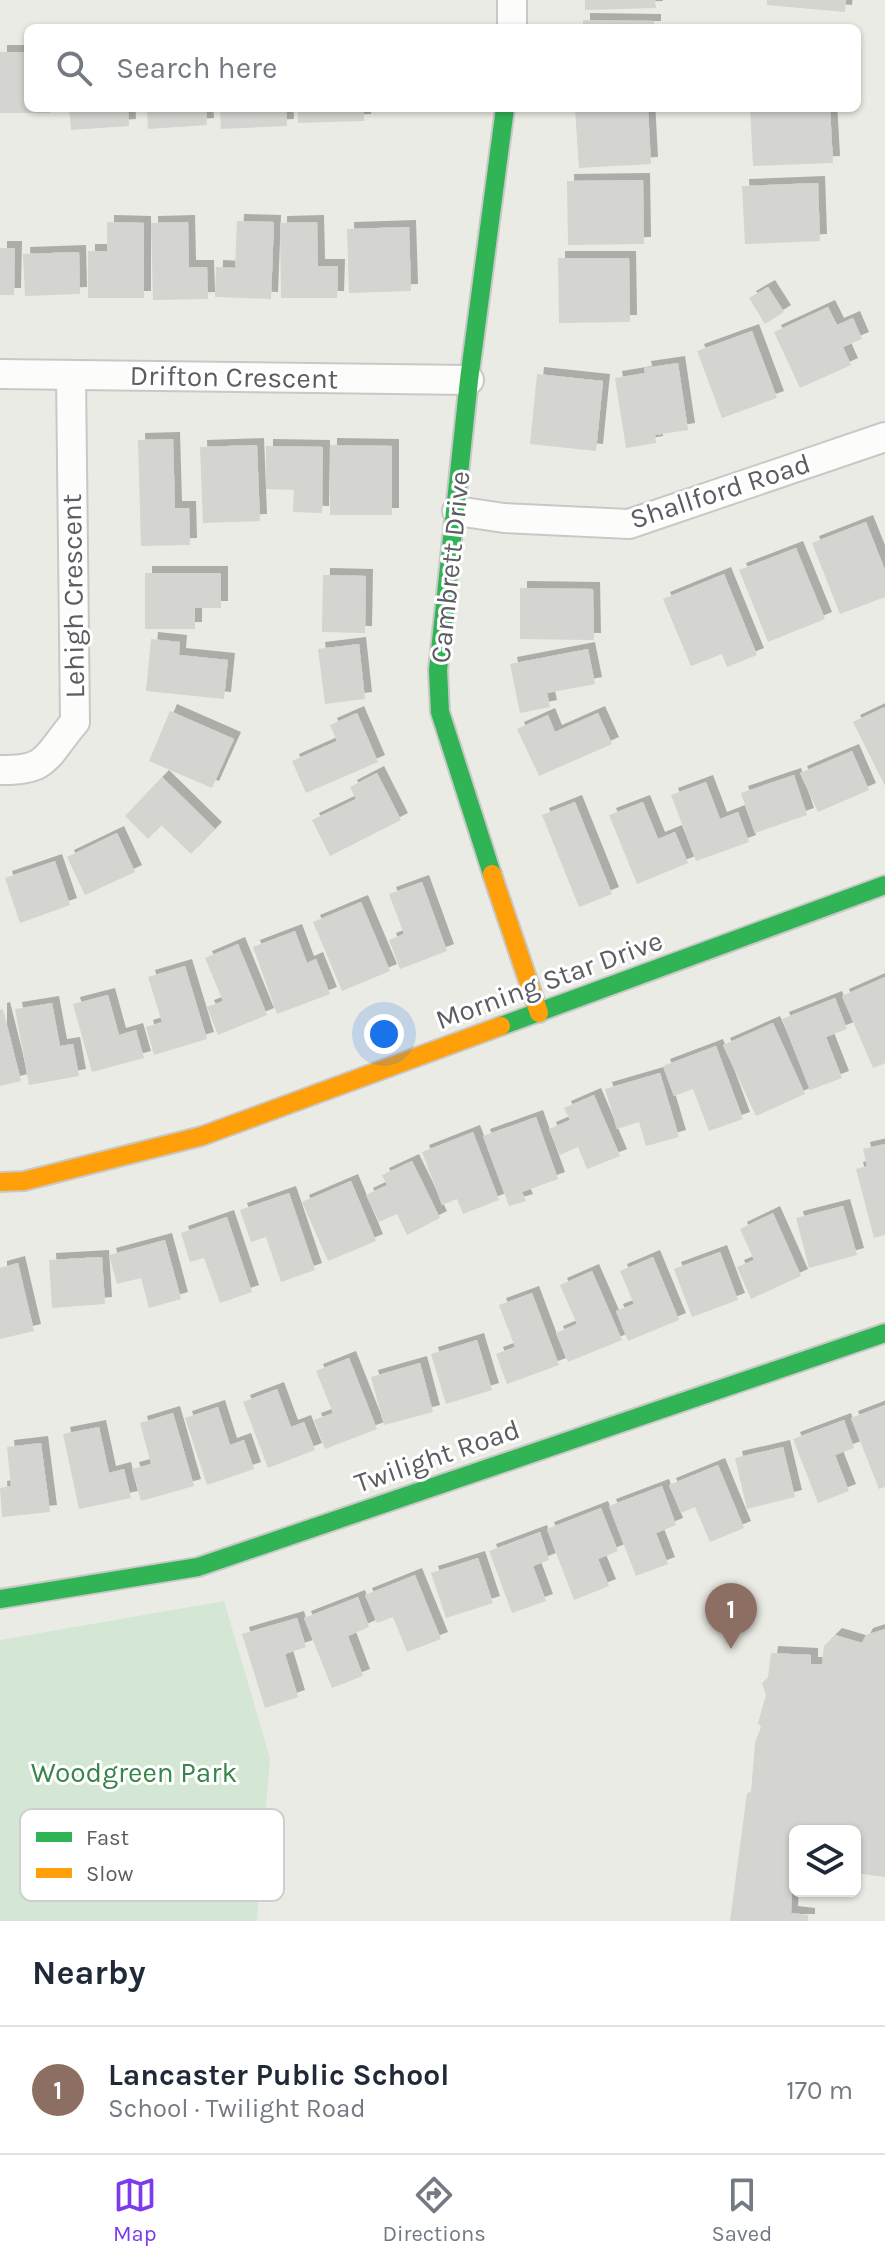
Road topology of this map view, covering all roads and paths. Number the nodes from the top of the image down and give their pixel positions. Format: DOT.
graph roads {
  1 [pos="512,0"];
  2 [pos="512,24"];
  3 [pos="504,112"];
  4 [pos="0,374"];
  5 [pos="71,375"];
  6 [pos="469,380"];
  7 [pos="885,437"];
  8 [pos="457,511"];
  9 [pos="0,770"];
  10 [pos="885,885"];
  11 [pos="539,1013"];
  12 [pos="0,1182"];
  13 [pos="885,1333"];
  14 [pos="0,1599"];
  1 -- 2 [label="street"];
  3 -- 6 [label="street, Cambrett Drive"];
  4 -- 5 [label="street, Drifton Crescent"];
  5 -- 6 [label="street, Drifton Crescent"];
  5 -- 9 [label="street, Lehigh Crescent"];
  6 -- 8 [label="street, Cambrett Drive"];
  7 -- 8 [label="street, Shallford Road"];
  8 -- 11 [label="street, Cambrett Drive"];
  10 -- 11 [label="street, Morning Star Drive"];
  11 -- 12 [label="street, Morning Star Drive"];
  13 -- 14 [label="street, Twilight Road"];
}
